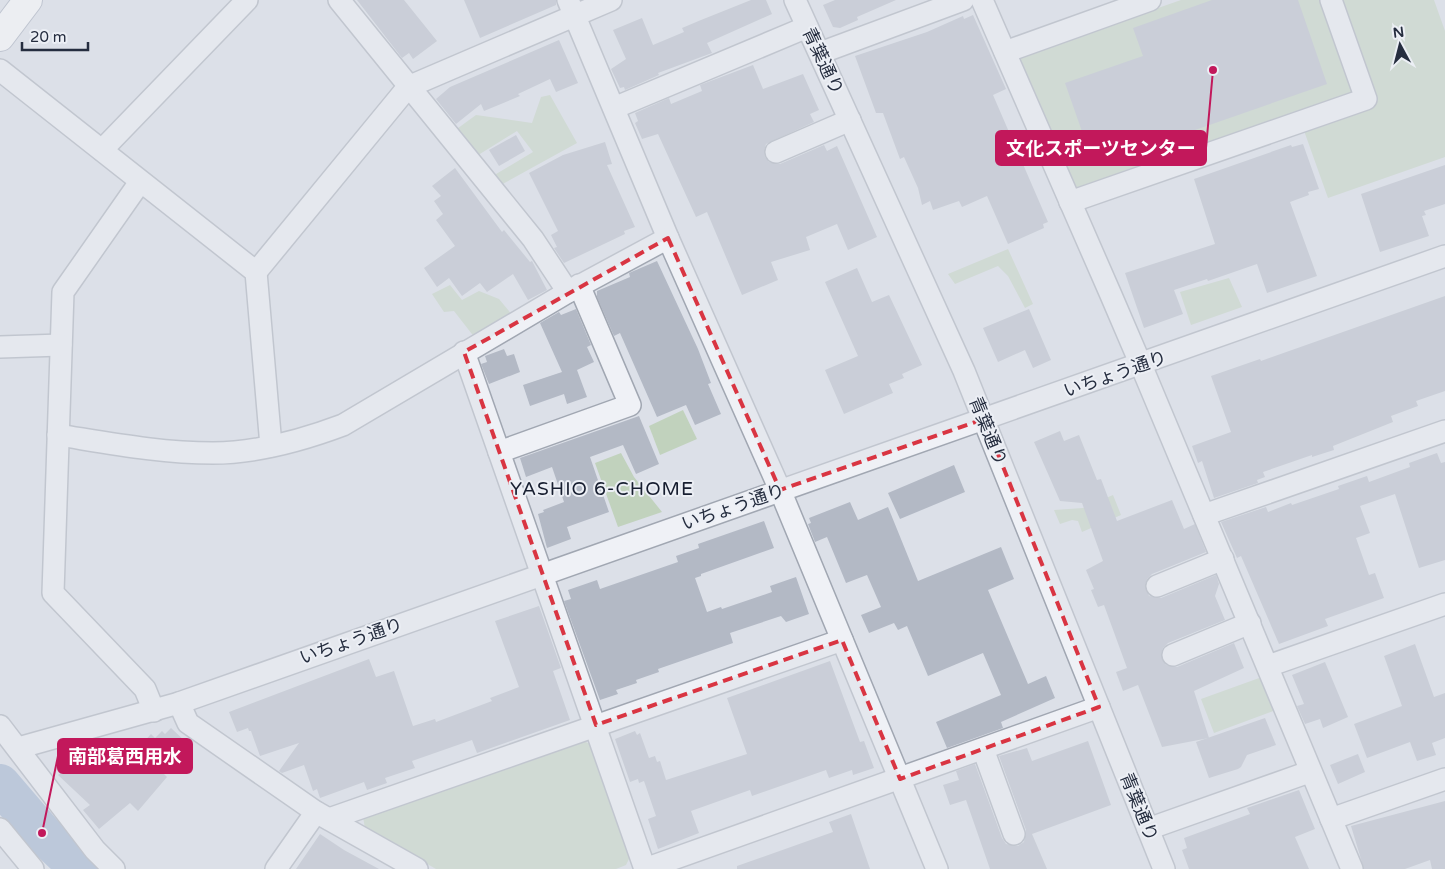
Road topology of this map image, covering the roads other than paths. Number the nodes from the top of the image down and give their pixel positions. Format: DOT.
graph roads {
  1 [pos="28,0"];
  2 [pos="247,0"];
  3 [pos="339,0"];
  4 [pos="610,0"];
  5 [pos="795,0"];
  6 [pos="963,0"];
  7 [pos="982,0"];
  8 [pos="1150,0"];
  9 [pos="1331,0"];
  10 [pos="571,8"];
  11 [pos="807,26"];
  12 [pos="0,37"];
  13 [pos="1005,52"];
  14 [pos="820,53"];
  15 [pos="0,70"];
  16 [pos="408,87"];
  17 [pos="614,108"];
  18 [pos="850,120"];
  19 [pos="102,150"];
  20 [pos="776,152"];
  21 [pos="140,182"];
  22 [pos="1070,202"];
  23 [pos="668,238"];
  24 [pos="1445,256"];
  25 [pos="256,272"];
  26 [pos="573,288"];
  27 [pos="61,345"];
  28 [pos="0,347"];
  29 [pos="464,352"];
  30 [pos="1141,365"];
  31 [pos="984,419"];
  32 [pos="1445,431"];
  33 [pos="58,435"];
  34 [pos="270,446"];
  35 [pos="499,452"];
  36 [pos="780,490"];
  37 [pos="1204,516"];
  38 [pos="1222,559"];
  39 [pos="541,574"];
  40 [pos="1157,586"];
  41 [pos="1445,604"];
  42 [pos="1250,623"];
  43 [pos="842,640"];
  44 [pos="1173,655"];
  45 [pos="1268,666"];
  46 [pos="179,703"];
  47 [pos="1099,707"];
  48 [pos="154,711"];
  49 [pos="596,725"];
  50 [pos="0,726"];
  51 [pos="18,748"];
  52 [pos="983,749"];
  53 [pos="1309,772"];
  54 [pos="900,778"];
  55 [pos="1445,779"];
  56 [pos="322,815"];
  57 [pos="1331,819"];
  58 [pos="0,829"];
  59 [pos="1148,829"];
  60 [pos="1014,834"];
  61 [pos="405,866"];
  62 [pos="33,869"];
  63 [pos="114,869"];
  64 [pos="276,869"];
  65 [pos="645,869"];
  66 [pos="937,869"];
  67 [pos="1164,869"];
  68 [pos="1352,869"];
  1 -- 12 [label="main road"];
  2 -- 19 [label="street"];
  3 -- 16 [label="street"];
  4 -- 10 [label="street"];
  5 -- 11 [label="street, 青葉通り"];
  6 -- 14 [label="street"];
  7 -- 13 [label="street"];
  8 -- 13 [label="street"];
  9 -- 22 [label="street"];
  10 -- 16 [label="street"];
  10 -- 17 [label="street"];
  11 -- 14 [label="street, 青葉通り"];
  11 -- 17 [label="street"];
  13 -- 22 [label="street"];
  14 -- 18 [label="street, 青葉通り"];
  15 -- 19 [label="street"];
  16 -- 25 [label="street"];
  16 -- 26 [label="street"];
  17 -- 23 [label="street"];
  18 -- 20 [label="street"];
  18 -- 31 [label="street, 青葉通り"];
  19 -- 21 [label="street"];
  21 -- 25 [label="street"];
  21 -- 27 [label="street"];
  22 -- 30 [label="street"];
  23 -- 26 [label="street"];
  23 -- 36 [label="street"];
  24 -- 30 [label="street, いちょう通り"];
  25 -- 34 [label="street"];
  26 -- 29 [label="street"];
  26 -- 35 [label="street"];
  27 -- 28 [label="street"];
  27 -- 33 [label="street"];
  29 -- 34 [label="street"];
  29 -- 35 [label="street"];
  30 -- 31 [label="street, いちょう通り"];
  30 -- 37 [label="street"];
  31 -- 36 [label="street, いちょう通り"];
  31 -- 47 [label="street, 青葉通り"];
  32 -- 37 [label="street"];
  33 -- 34 [label="street"];
  33 -- 48 [label="street"];
  35 -- 39 [label="street"];
  36 -- 39 [label="street, いちょう通り"];
  36 -- 43 [label="street"];
  37 -- 38 [label="street"];
  38 -- 40 [label="street"];
  38 -- 42 [label="street"];
  39 -- 46 [label="street, いちょう通り"];
  39 -- 49 [label="street"];
  41 -- 45 [label="street"];
  42 -- 44 [label="street"];
  42 -- 45 [label="street"];
  43 -- 49 [label="street"];
  43 -- 54 [label="street"];
  45 -- 53 [label="street"];
  46 -- 48 [label="street, いちょう通り"];
  46 -- 56 [label="street"];
  47 -- 52 [label="street"];
  47 -- 59 [label="street, 青葉通り"];
  48 -- 51 [label="street, いちょう通り"];
  49 -- 56 [label="street"];
  49 -- 65 [label="street"];
  50 -- 51 [label="street"];
  51 -- 63 [label="street"];
  52 -- 54 [label="street"];
  52 -- 60 [label="street"];
  53 -- 57 [label="street"];
  53 -- 59 [label="street"];
  54 -- 65 [label="street"];
  54 -- 66 [label="street"];
  55 -- 57 [label="street"];
  56 -- 61 [label="street"];
  56 -- 64 [label="street"];
  57 -- 68 [label="street"];
  58 -- 62 [label="street"];
  59 -- 67 [label="street, 青葉通り"];
}
